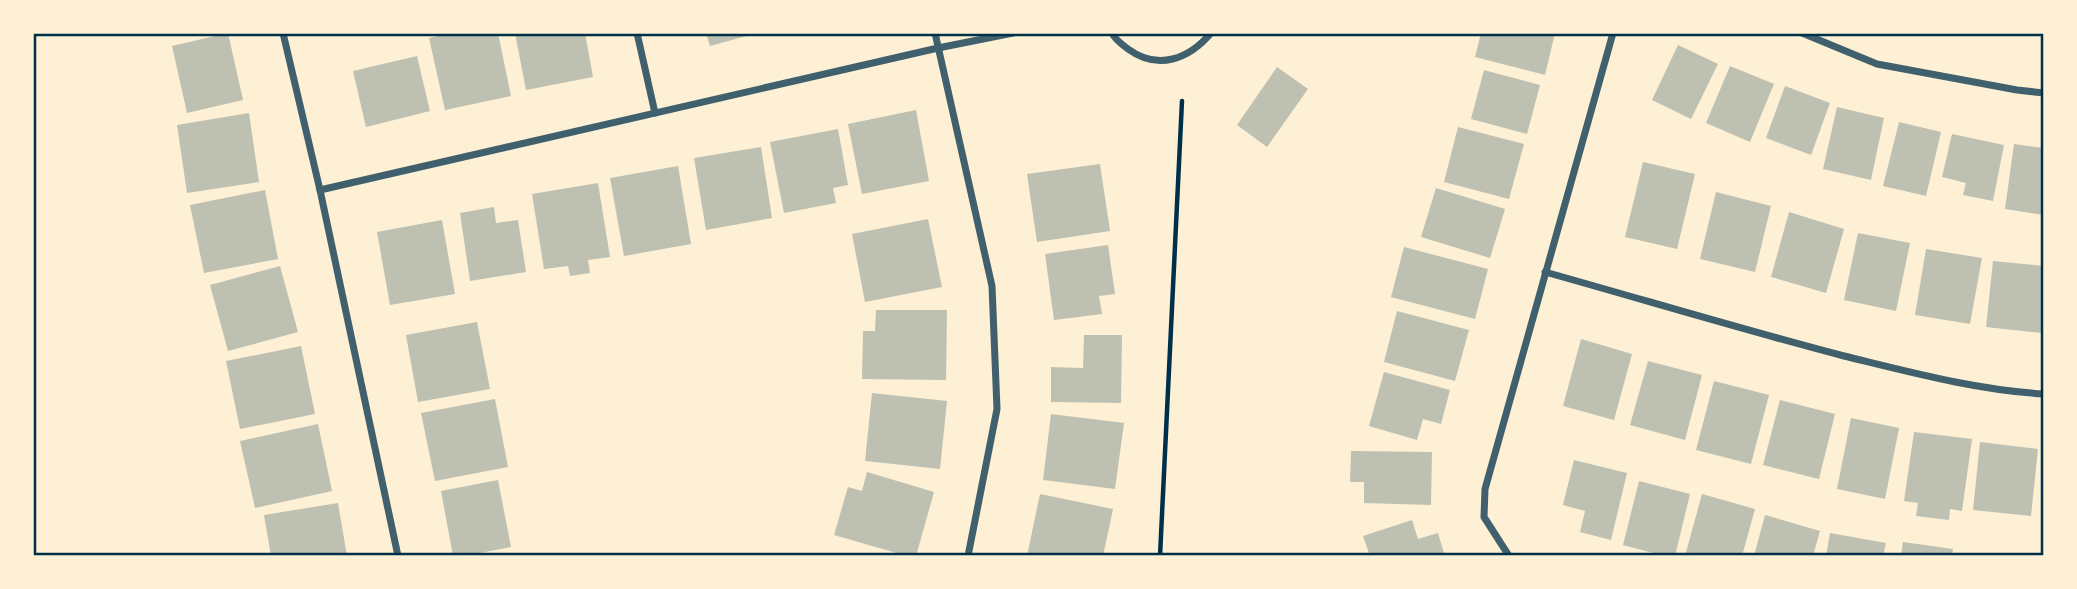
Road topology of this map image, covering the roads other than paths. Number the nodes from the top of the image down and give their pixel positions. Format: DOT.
graph roads {
  1 [pos="283,33"];
  2 [pos="637,33"];
  3 [pos="935,33"];
  4 [pos="1013,33"];
  5 [pos="1112,33"];
  6 [pos="1211,33"];
  7 [pos="1613,33"];
  8 [pos="1802,33"];
  9 [pos="938,48"];
  10 [pos="2044,93"];
  11 [pos="655,113"];
  12 [pos="320,190"];
  13 [pos="1545,272"];
  14 [pos="2044,394"];
  15 [pos="398,556"];
  16 [pos="968,556"];
  17 [pos="1508,556"];
  1 -- 12 [label="street"];
  2 -- 11 [label="street"];
  3 -- 9 [label="street"];
  4 -- 9 [label="street"];
  5 -- 6 [label="street"];
  7 -- 13 [label="street"];
  8 -- 10 [label="street"];
  9 -- 11 [label="street"];
  9 -- 16 [label="street"];
  11 -- 12 [label="street"];
  12 -- 15 [label="street"];
  13 -- 14 [label="street"];
  13 -- 17 [label="street"];
}
